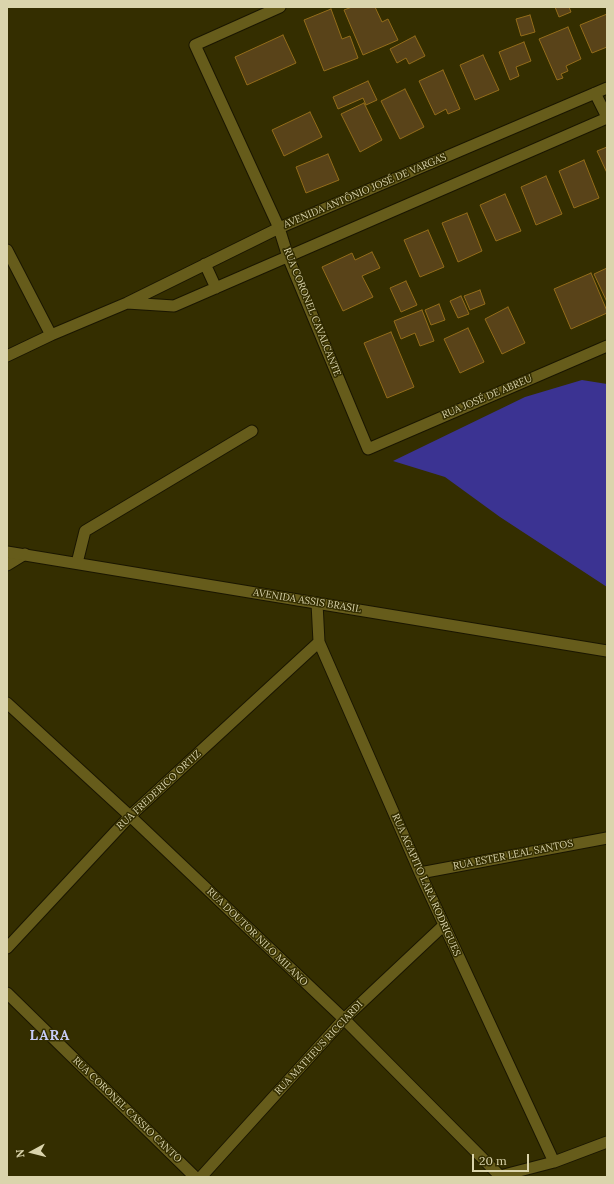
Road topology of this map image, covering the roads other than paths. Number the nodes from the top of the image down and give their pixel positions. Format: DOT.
graph roads {
  1 [pos="280,7"];
  2 [pos="607,88"];
  3 [pos="595,92"];
  4 [pos="607,118"];
  5 [pos="279,228"];
  6 [pos="7,250"];
  7 [pos="288,257"];
  8 [pos="205,264"];
  9 [pos="216,288"];
  10 [pos="127,303"];
  11 [pos="51,335"];
  12 [pos="607,346"];
  13 [pos="7,356"];
  14 [pos="252,431"];
  15 [pos="368,449"];
  16 [pos="7,552"];
  17 [pos="25,554"];
  18 [pos="77,563"];
  19 [pos="7,565"];
  20 [pos="317,603"];
  21 [pos="319,642"];
  22 [pos="607,651"];
  23 [pos="7,703"];
  24 [pos="130,816"];
  25 [pos="607,838"];
  26 [pos="420,873"];
  27 [pos="444,925"];
  28 [pos="7,948"];
  29 [pos="7,993"];
  30 [pos="344,1019"];
  31 [pos="607,1142"];
  32 [pos="554,1162"];
  33 [pos="500,1176"];
  34 [pos="195,1177"];
  35 [pos="201,1177"];
  1 -- 5 [label="street, RUA CORONEL CAVALCANTE"];
  2 -- 3 [label="street, AVENIDA ANTÔNIO JOSÉ DE VARGAS"];
  3 -- 4 [label="street"];
  3 -- 5 [label="street, AVENIDA ANTÔNIO JOSÉ DE VARGAS"];
  4 -- 7 [label="street, AVENIDA ANTÔNIO JOSÉ DE VARGAS"];
  5 -- 7 [label="street, RUA CORONEL CAVALCANTE"];
  5 -- 8 [label="street, AVENIDA ANTÔNIO JOSÉ DE VARGAS"];
  6 -- 11 [label="street"];
  7 -- 9 [label="street, AVENIDA ANTÔNIO JOSÉ DE VARGAS"];
  7 -- 15 [label="street, RUA CORONEL CAVALCANTE"];
  8 -- 9 [label="street"];
  8 -- 10 [label="street, AVENIDA ANTÔNIO JOSÉ DE VARGAS"];
  9 -- 10 [label="street, AVENIDA ANTÔNIO JOSÉ DE VARGAS"];
  10 -- 11 [label="street, AVENIDA ANTÔNIO JOSÉ DE VARGAS"];
  11 -- 13 [label="street, AVENIDA ANTÔNIO JOSÉ DE VARGAS"];
  12 -- 15 [label="street, RUA JOSÉ DE ABREU"];
  14 -- 18 [label="street"];
  16 -- 17 [label="street, AVENIDA ASSIS BRASIL"];
  17 -- 18 [label="street, AVENIDA ASSIS BRASIL"];
  17 -- 19 [label="street"];
  18 -- 20 [label="street, AVENIDA ASSIS BRASIL"];
  20 -- 21 [label="street, RUA AGAPITO LARA RODRIGUES"];
  20 -- 22 [label="street, AVENIDA ASSIS BRASIL"];
  21 -- 24 [label="street, RUA FREDERICO ORTIZ"];
  21 -- 26 [label="street, RUA AGAPITO LARA RODRIGUES"];
  23 -- 24 [label="street, RUA DOUTOR NILO MILANO"];
  24 -- 28 [label="street, RUA FREDERICO ORTIZ"];
  24 -- 30 [label="street, RUA DOUTOR NILO MILANO"];
  25 -- 26 [label="street, RUA ESTER LEAL SANTOS"];
  26 -- 27 [label="street, RUA AGAPITO LARA RODRIGUES"];
  27 -- 30 [label="street, RUA MATHEUS RICCIARDI"];
  27 -- 32 [label="street, RUA AGAPITO LARA RODRIGUES"];
  29 -- 34 [label="street, RUA CORONEL CASSIO CANTO"];
  30 -- 33 [label="street, RUA DOUTOR NILO MILANO"];
  30 -- 35 [label="street, RUA MATHEUS RICCIARDI"];
  31 -- 32 [label="street"];
  32 -- 33 [label="street"];
}
